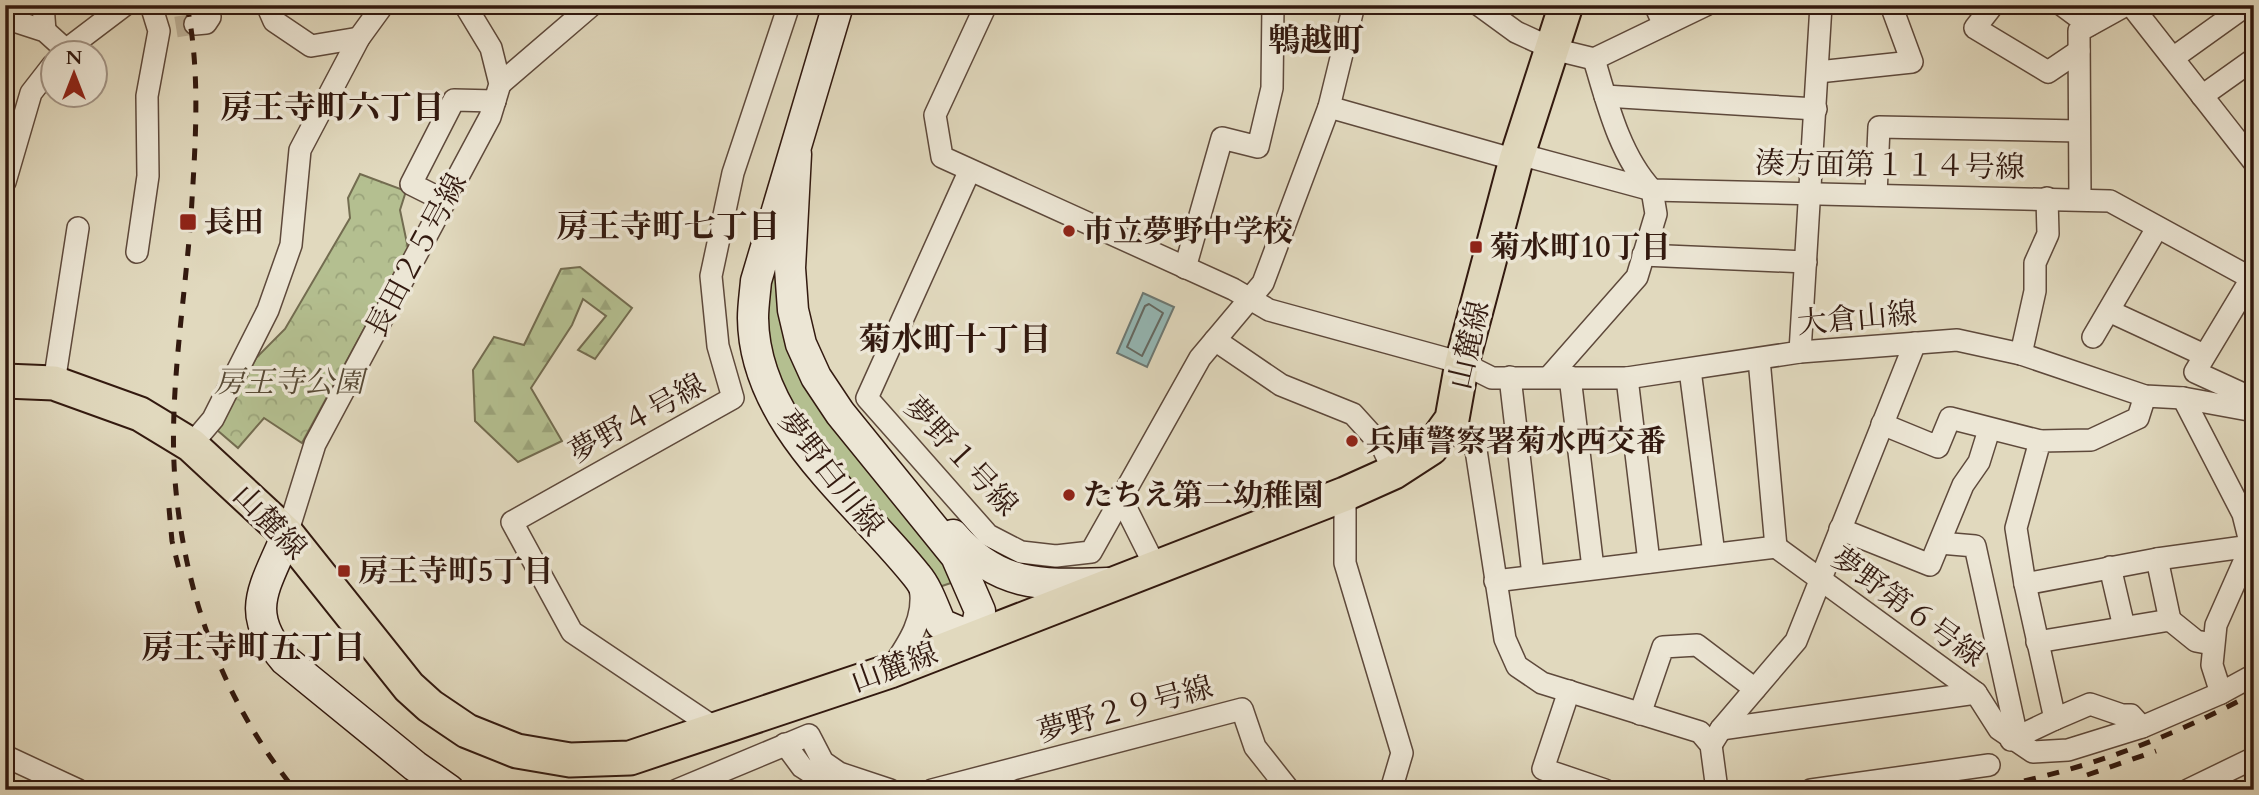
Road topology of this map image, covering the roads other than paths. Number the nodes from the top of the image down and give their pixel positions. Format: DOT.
graph roads {
  1 [pos="43,5"];
  2 [pos="125,5"];
  3 [pos="151,5"];
  4 [pos="208,5"];
  5 [pos="267,5"];
  6 [pos="383,5"];
  7 [pos="465,5"];
  8 [pos="592,5"];
  9 [pos="789,5"];
  10 [pos="838,5"];
  11 [pos="986,5"];
  12 [pos="1273,5"];
  13 [pos="1354,5"];
  14 [pos="1479,5"];
  15 [pos="1566,5"];
  16 [pos="1655,5"];
  17 [pos="1706,5"];
  18 [pos="1821,5"];
  19 [pos="1891,5"];
  20 [pos="1993,5"];
  21 [pos="2062,5"];
  22 [pos="2129,5"];
  23 [pos="2247,5"];
  24 [pos="569,13"];
  25 [pos="5,18"];
  26 [pos="1664,25"];
  27 [pos="2090,25"];
  28 [pos="176,27"];
  29 [pos="45,31"];
  30 [pos="49,38"];
  31 [pos="83,38"];
  32 [pos="359,38"];
  33 [pos="1553,49"];
  34 [pos="2079,51"];
  35 [pos="2173,58"];
  36 [pos="2254,59"];
  37 [pos="1594,60"];
  38 [pos="1818,72"];
  39 [pos="38,84"];
  40 [pos="498,92"];
  41 [pos="1605,96"];
  42 [pos="2202,96"];
  43 [pos="1329,107"];
  44 [pos="1816,109"];
  45 [pos="2078,131"];
  46 [pos="796,154"];
  47 [pos="1517,157"];
  48 [pos="2254,162"];
  49 [pos="969,172"];
  50 [pos="5,182"];
  51 [pos="1651,190"];
  52 [pos="1810,192"];
  53 [pos="1876,195"];
  54 [pos="2047,198"];
  55 [pos="2080,198"];
  56 [pos="445,201"];
  57 [pos="78,228"];
  58 [pos="2157,228"];
  59 [pos="137,252"];
  60 [pos="1643,255"];
  61 [pos="1806,261"];
  62 [pos="1185,268"];
  63 [pos="2253,276"];
  64 [pos="1246,299"];
  65 [pos="2109,311"];
  66 [pos="2093,337"];
  67 [pos="1215,341"];
  68 [pos="1915,343"];
  69 [pos="1800,352"];
  70 [pos="2021,354"];
  71 [pos="2204,355"];
  72 [pos="1759,359"];
  73 [pos="1462,363"];
  74 [pos="1690,370"];
  75 [pos="1560,376"];
  76 [pos="1510,377"];
  77 [pos="1627,378"];
  78 [pos="5,382"];
  79 [pos="54,383"];
  80 [pos="2145,396"];
  81 [pos="2183,398"];
  82 [pos="2254,399"];
  83 [pos="2254,411"];
  84 [pos="1452,419"];
  85 [pos="1882,424"];
  86 [pos="1990,430"];
  87 [pos="2040,441"];
  88 [pos="191,445"];
  89 [pos="1394,472"];
  90 [pos="902,487"];
  91 [pos="1345,494"];
  92 [pos="1120,496"];
  93 [pos="1840,529"];
  94 [pos="287,534"];
  95 [pos="1940,543"];
  96 [pos="2252,546"];
  97 [pos="1776,547"];
  98 [pos="1714,554"];
  99 [pos="2157,559"];
  100 [pos="1649,562"];
  101 [pos="1155,566"];
  102 [pos="2110,567"];
  103 [pos="1593,568"];
  104 [pos="1534,575"];
  105 [pos="919,578"];
  106 [pos="1822,580"];
  107 [pos="1495,581"];
  108 [pos="1115,582"];
  109 [pos="2025,584"];
  110 [pos="2170,620"];
  111 [pos="2124,628"];
  112 [pos="974,638"];
  113 [pos="2037,642"];
  114 [pos="2212,644"];
  115 [pos="890,671"];
  116 [pos="2254,675"];
  117 [pos="1755,689"];
  118 [pos="1569,691"];
  119 [pos="1976,693"];
  120 [pos="2221,693"];
  121 [pos="1640,713"];
  122 [pos="2055,719"];
  123 [pos="2142,727"];
  124 [pos="715,728"];
  125 [pos="1716,737"];
  126 [pos="2014,739"];
  127 [pos="785,744"];
  128 [pos="5,756"];
  129 [pos="2254,758"];
  130 [pos="1989,765"];
  131 [pos="982,778"];
  132 [pos="78,790"];
  133 [pos="449,790"];
  134 [pos="677,790"];
  135 [pos="838,790"];
  136 [pos="890,790"];
  137 [pos="932,790"];
  138 [pos="1013,790"];
  139 [pos="1290,790"];
  140 [pos="1391,790"];
  141 [pos="1605,790"];
  142 [pos="1717,790"];
  143 [pos="1811,790"];
  144 [pos="2188,790"];
  1 -- 29 [label="street"];
  2 -- 31 [label="street"];
  3 -- 28 [label="street"];
  4 -- 28 [label="street"];
  5 -- 32 [label="street"];
  6 -- 32 [label="street"];
  7 -- 40 [label="street"];
  8 -- 24 [label="street"];
  9 -- 124 [label="street, 夢野４号線"];
  10 -- 46 [label="street, 夢野白川線"];
  11 -- 49 [label="street, 大倉山線"];
  12 -- 62 [label="street"];
  13 -- 43 [label="street, 夢野１号線"];
  14 -- 33 [label="street"];
  15 -- 33 [label="main road, 山麓線"];
  16 -- 26 [label="street"];
  17 -- 26 [label="street"];
  18 -- 38 [label="street"];
  19 -- 38 [label="street"];
  20 -- 34 [label="street"];
  21 -- 27 [label="street"];
  22 -- 27 [label="street"];
  22 -- 35 [label="street"];
  23 -- 35 [label="street"];
  24 -- 40 [label="street"];
  25 -- 29 [label="street"];
  26 -- 37 [label="street"];
  27 -- 34 [label="street"];
  28 -- 59 [label="street"];
  29 -- 30 [label="street"];
  32 -- 88 [label="street"];
  33 -- 37 [label="street"];
  33 -- 47 [label="main road, 山麓線"];
  34 -- 45 [label="street"];
  35 -- 42 [label="street"];
  36 -- 42 [label="street"];
  37 -- 41 [label="street"];
  38 -- 44 [label="street"];
  39 -- 50 [label="street"];
  40 -- 56 [label="street, 長田２５号線"];
  40 -- 56 [label="street"];
  41 -- 44 [label="street"];
  41 -- 51 [label="street"];
  42 -- 48 [label="street"];
  43 -- 47 [label="street, 湊方面第１１４号線"];
  43 -- 64 [label="street, 夢野１号線"];
  44 -- 52 [label="street"];
  45 -- 53 [label="street"];
  45 -- 55 [label="street"];
  46 -- 90 [label="street, 夢野白川線"];
  46 -- 105 [label="street, 夢野白川線"];
  47 -- 51 [label="street, 湊方面第１１４号線"];
  47 -- 73 [label="main road, 山麓線"];
  49 -- 62 [label="street, 大倉山線"];
  49 -- 92 [label="street, 夢野１号線"];
  51 -- 52 [label="street, 湊方面第１１４号線"];
  51 -- 60 [label="street"];
  52 -- 53 [label="street, 湊方面第１１４号線"];
  52 -- 61 [label="street"];
  53 -- 54 [label="street, 湊方面第１１４号線"];
  54 -- 55 [label="street, 湊方面第１１４号線"];
  54 -- 70 [label="street"];
  55 -- 58 [label="street, 湊方面第１１４号線"];
  56 -- 94 [label="street, 長田２５号線"];
  57 -- 79 [label="street"];
  58 -- 63 [label="street, 湊方面第１１４号線"];
  58 -- 65 [label="street"];
  60 -- 61 [label="street"];
  60 -- 75 [label="street"];
  61 -- 69 [label="street"];
  62 -- 64 [label="street, 大倉山線"];
  63 -- 71 [label="street"];
  64 -- 67 [label="street, 夢野１号線"];
  64 -- 73 [label="street, 大倉山線"];
  65 -- 66 [label="street"];
  65 -- 71 [label="street"];
  67 -- 89 [label="street"];
  67 -- 92 [label="street, 夢野１号線"];
  68 -- 69 [label="street, 大倉山線"];
  68 -- 70 [label="street, 大倉山線"];
  68 -- 85 [label="street"];
  69 -- 72 [label="street, 大倉山線"];
  70 -- 80 [label="street, 大倉山線"];
  71 -- 82 [label="street"];
  72 -- 74 [label="street, 大倉山線"];
  72 -- 97 [label="street"];
  73 -- 76 [label="street, 大倉山線"];
  73 -- 84 [label="main road, 山麓線"];
  74 -- 77 [label="street, 大倉山線"];
  74 -- 98 [label="street"];
  75 -- 76 [label="street, 大倉山線"];
  75 -- 77 [label="street, 大倉山線"];
  75 -- 103 [label="street"];
  76 -- 104 [label="street"];
  77 -- 100 [label="street"];
  78 -- 79 [label="main road, 山麓線"];
  79 -- 88 [label="main road, 山麓線"];
  80 -- 81 [label="street, 大倉山線"];
  80 -- 87 [label="street"];
  81 -- 83 [label="street, 大倉山線"];
  81 -- 96 [label="street"];
  84 -- 89 [label="main road, 山麓線"];
  84 -- 107 [label="street"];
  85 -- 86 [label="street"];
  85 -- 93 [label="street"];
  86 -- 87 [label="street"];
  86 -- 95 [label="street"];
  87 -- 109 [label="street"];
  88 -- 94 [label="main road, 山麓線"];
  89 -- 91 [label="main road, 山麓線"];
  90 -- 108 [label="street, 夢野白川線"];
  90 -- 112 [label="street, 夢野白川線"];
  91 -- 101 [label="main road, 山麓線"];
  91 -- 140 [label="street"];
  92 -- 101 [label="street"];
  93 -- 95 [label="street"];
  93 -- 106 [label="street"];
  94 -- 124 [label="main road, 山麓線"];
  94 -- 133 [label="street, 長田２５号線"];
  95 -- 126 [label="street"];
  96 -- 99 [label="street"];
  96 -- 114 [label="street"];
  97 -- 98 [label="street"];
  97 -- 106 [label="street, 夢野第６号線"];
  98 -- 100 [label="street"];
  99 -- 102 [label="street"];
  99 -- 110 [label="street"];
  100 -- 103 [label="street"];
  101 -- 108 [label="main road, 山麓線"];
  102 -- 109 [label="street"];
  102 -- 111 [label="street"];
  103 -- 104 [label="street"];
  104 -- 107 [label="street"];
  105 -- 112 [label="street, 夢野白川線"];
  105 -- 115 [label="street"];
  106 -- 117 [label="street"];
  106 -- 119 [label="street, 夢野第６号線"];
  107 -- 118 [label="street"];
  108 -- 112 [label="main road, 山麓線"];
  109 -- 113 [label="street"];
  110 -- 111 [label="street"];
  110 -- 114 [label="street"];
  111 -- 113 [label="street"];
  112 -- 115 [label="main road, 山麓線"];
  113 -- 122 [label="street"];
  114 -- 120 [label="street"];
  115 -- 124 [label="main road, 山麓線"];
  116 -- 120 [label="street, 夢野第６号線"];
  117 -- 121 [label="street"];
  117 -- 125 [label="street"];
  118 -- 121 [label="street"];
  118 -- 141 [label="street"];
  119 -- 125 [label="street"];
  119 -- 126 [label="street, 夢野第６号線"];
  120 -- 123 [label="street, 夢野第６号線"];
  121 -- 125 [label="street"];
  122 -- 123 [label="street"];
  122 -- 126 [label="street"];
  123 -- 126 [label="street, 夢野第６号線"];
  125 -- 142 [label="street"];
  127 -- 134 [label="street"];
  127 -- 135 [label="street"];
  127 -- 136 [label="street"];
  128 -- 132 [label="street"];
  129 -- 144 [label="street"];
  130 -- 143 [label="street"];
  131 -- 137 [label="street, 夢野２９号線"];
  131 -- 138 [label="street"];
  131 -- 139 [label="street, 夢野２９号線"];
}
